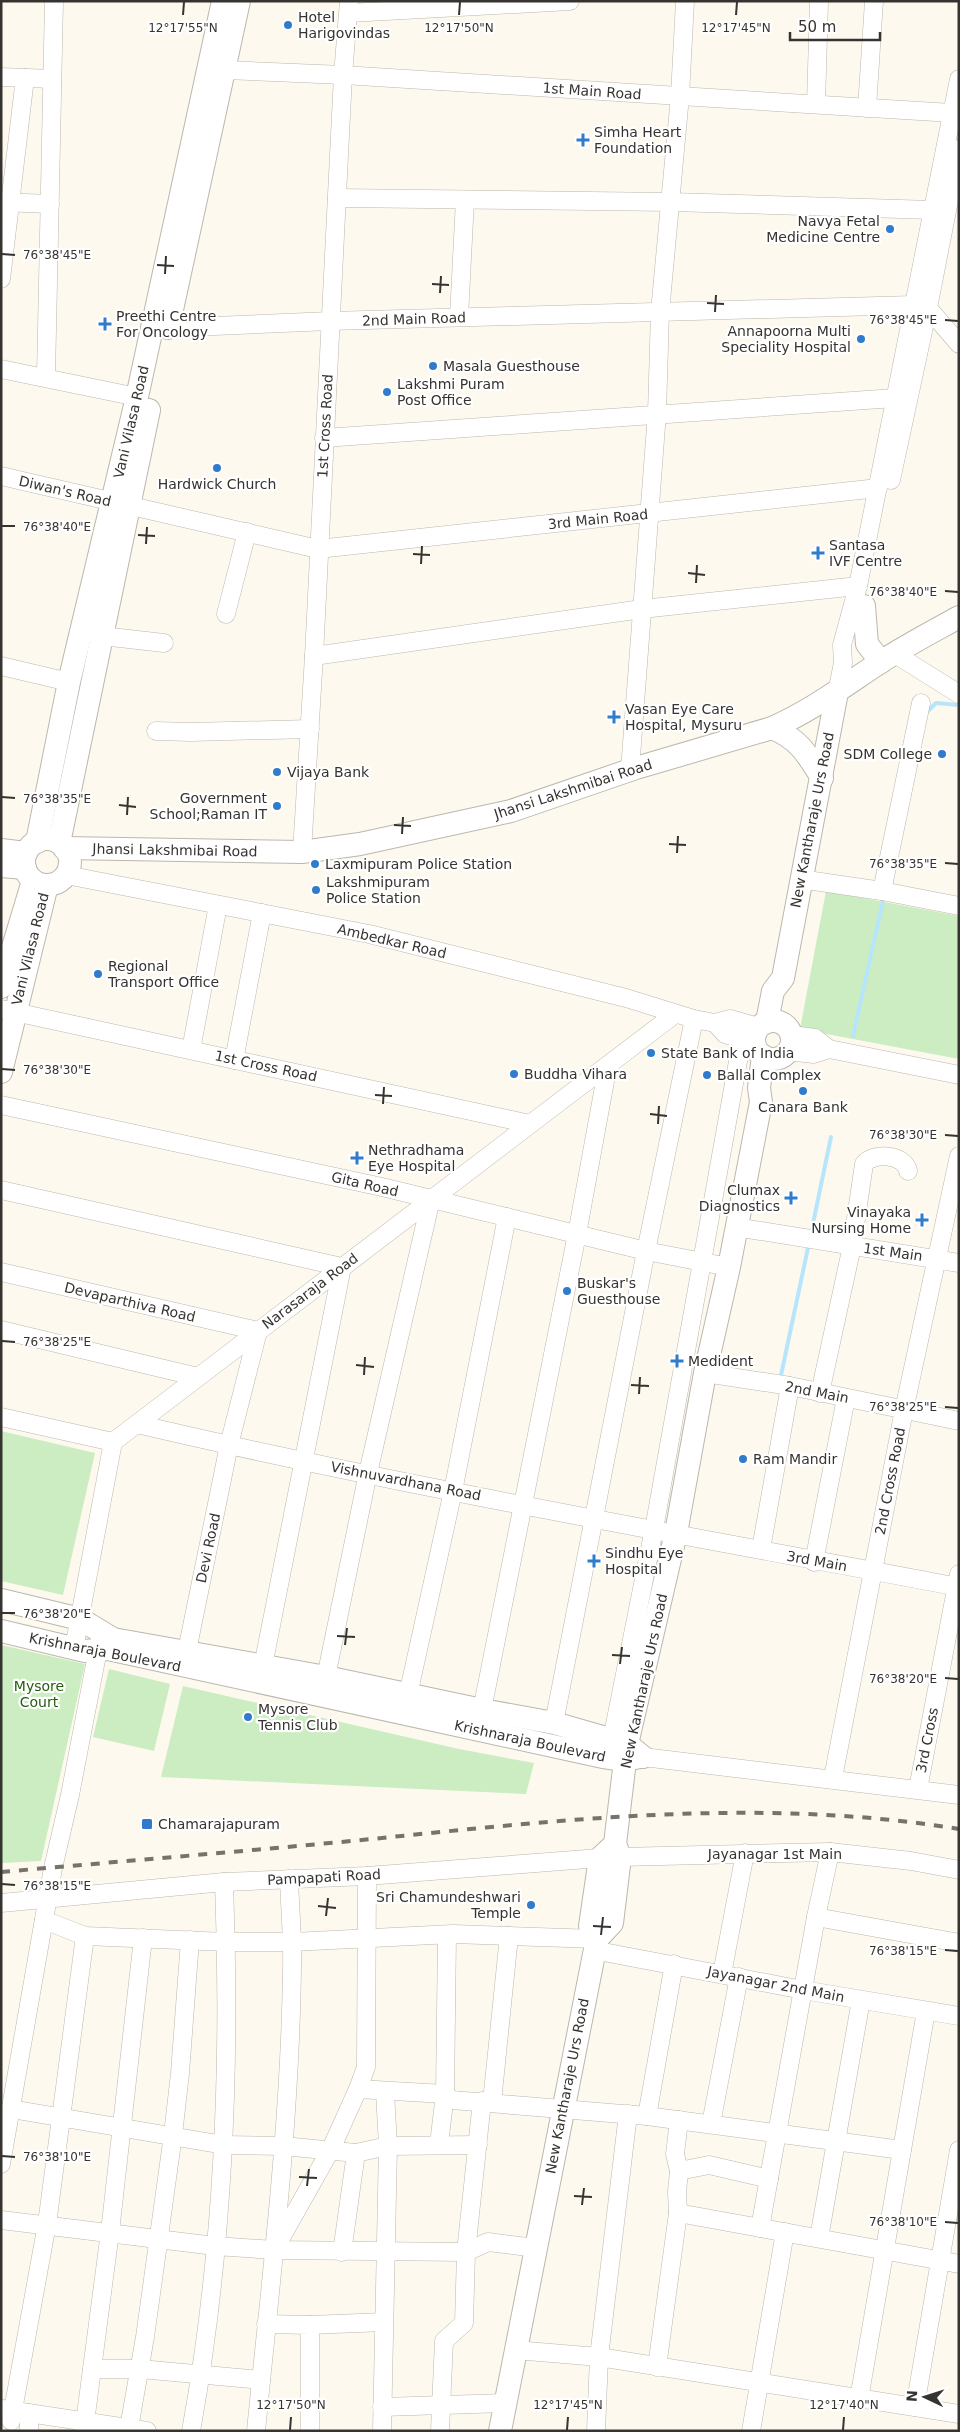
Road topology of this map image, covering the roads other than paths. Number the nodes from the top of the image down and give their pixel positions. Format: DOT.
graph roads {
  1 [pos="54,1"];
  2 [pos="223,1"];
  3 [pos="239,1"];
  4 [pos="570,1"];
  5 [pos="685,1"];
  6 [pos="819,1"];
  7 [pos="874,1"];
  8 [pos="349,7"];
  9 [pos="225,70"];
  10 [pos="343,75"];
  11 [pos="1,77"];
  12 [pos="25,78"];
  13 [pos="52,78"];
  14 [pos="959,80"];
  15 [pos="680,96"];
  16 [pos="816,104"];
  17 [pos="867,108"];
  18 [pos="955,114"];
  19 [pos="959,148"];
  20 [pos="337,198"];
  21 [pos="465,200"];
  22 [pos="6,202"];
  23 [pos="671,202"];
  24 [pos="50,204"];
  25 [pos="933,210"];
  26 [pos="1,279"];
  27 [pos="921,307"];
  28 [pos="660,312"];
  29 [pos="459,318"];
  30 [pos="330,321"];
  31 [pos="168,328"];
  32 [pos="959,344"];
  33 [pos="1,369"];
  34 [pos="46,376"];
  35 [pos="137,396"];
  36 [pos="895,398"];
  37 [pos="656,414"];
  38 [pos="324,438"];
  39 [pos="1,476"];
  40 [pos="878,488"];
  41 [pos="121,503"];
  42 [pos="650,514"];
  43 [pos="247,532"];
  44 [pos="318,549"];
  45 [pos="861,596"];
  46 [pos="642,609"];
  47 [pos="226,614"];
  48 [pos="959,617"];
  49 [pos="102,636"];
  50 [pos="164,643"];
  51 [pos="314,656"];
  52 [pos="888,658"];
  53 [pos="1,666"];
  54 [pos="69,682"];
  55 [pos="837,692"];
  56 [pos="959,694"];
  57 [pos="921,703"];
  58 [pos="772,728"];
  59 [pos="310,729"];
  60 [pos="156,731"];
  61 [pos="630,770"];
  62 [pos="822,778"];
  63 [pos="1,850"];
  64 [pos="302,852"];
  65 [pos="45,862"];
  66 [pos="1,866"];
  67 [pos="800,879"];
  68 [pos="877,890"];
  69 [pos="218,905"];
  70 [pos="959,906"];
  71 [pos="262,913"];
  72 [pos="1,987"];
  73 [pos="8,1010"];
  74 [pos="675,1014"];
  75 [pos="694,1020"];
  76 [pos="769,1040"];
  77 [pos="191,1050"];
  78 [pos="234,1060"];
  79 [pos="608,1065"];
  80 [pos="1,1072"];
  81 [pos="959,1075"];
  82 [pos="1,1106"];
  83 [pos="530,1124"];
  84 [pos="959,1156"];
  85 [pos="908,1171"];
  86 [pos="1,1190"];
  87 [pos="431,1199"];
  88 [pos="507,1217"];
  89 [pos="736,1227"];
  90 [pos="577,1234"];
  91 [pos="852,1246"];
  92 [pos="646,1251"];
  93 [pos="937,1258"];
  94 [pos="702,1262"];
  95 [pos="959,1263"];
  96 [pos="342,1267"];
  97 [pos="729,1267"];
  98 [pos="1,1272"];
  99 [pos="1,1330"];
  100 [pos="258,1331"];
  101 [pos="705,1373"];
  102 [pos="198,1377"];
  103 [pos="790,1386"];
  104 [pos="820,1393"];
  105 [pos="846,1398"];
  106 [pos="904,1410"];
  107 [pos="1,1417"];
  108 [pos="959,1421"];
  109 [pos="137,1424"];
  110 [pos="114,1442"];
  111 [pos="229,1445"];
  112 [pos="305,1461"];
  113 [pos="368,1473"];
  114 [pos="453,1491"];
  115 [pos="523,1504"];
  116 [pos="593,1519"];
  117 [pos="654,1529"];
  118 [pos="676,1533"];
  119 [pos="760,1550"];
  120 [pos="814,1562"];
  121 [pos="873,1570"];
  122 [pos="958,1583"];
  123 [pos="1,1600"];
  124 [pos="80,1620"];
  125 [pos="1,1631"];
  126 [pos="100,1641"];
  127 [pos="74,1648"];
  128 [pos="187,1651"];
  129 [pos="263,1666"];
  130 [pos="326,1677"];
  131 [pos="408,1695"];
  132 [pos="482,1710"];
  133 [pos="554,1723"];
  134 [pos="627,1750"];
  135 [pos="833,1778"];
  136 [pos="918,1789"];
  137 [pos="959,1795"];
  138 [pos="830,1852"];
  139 [pos="612,1853"];
  140 [pos="745,1853"];
  141 [pos="959,1870"];
  142 [pos="367,1876"];
  143 [pos="289,1879"];
  144 [pos="224,1882"];
  145 [pos="48,1898"];
  146 [pos="1,1903"];
  147 [pos="816,1917"];
  148 [pos="44,1920"];
  149 [pos="448,1934"];
  150 [pos="86,1936"];
  151 [pos="509,1936"];
  152 [pos="143,1938"];
  153 [pos="366,1938"];
  154 [pos="190,1940"];
  155 [pos="226,1942"];
  156 [pos="292,1942"];
  157 [pos="959,1943"];
  158 [pos="595,1944"];
  159 [pos="674,1964"];
  160 [pos="730,1976"];
  161 [pos="803,1990"];
  162 [pos="861,2000"];
  163 [pos="926,2011"];
  164 [pos="959,2016"];
  165 [pos="9,2069"];
  166 [pos="358,2089"];
  167 [pos="385,2092"];
  168 [pos="445,2094"];
  169 [pos="487,2102"];
  170 [pos="563,2108"];
  171 [pos="11,2109"];
  172 [pos="628,2114"];
  173 [pos="647,2116"];
  174 [pos="60,2117"];
  175 [pos="679,2120"];
  176 [pos="711,2124"];
  177 [pos="122,2127"];
  178 [pos="777,2133"];
  179 [pos="173,2135"];
  180 [pos="836,2140"];
  181 [pos="439,2144"];
  182 [pos="224,2145"];
  183 [pos="478,2145"];
  184 [pos="283,2146"];
  185 [pos="388,2146"];
  186 [pos="331,2150"];
  187 [pos="902,2150"];
  188 [pos="959,2150"];
  189 [pos="356,2153"];
  190 [pos="1,2164"];
  191 [pos="679,2171"];
  192 [pos="769,2179"];
  193 [pos="678,2214"];
  194 [pos="1,2220"];
  195 [pos="47,2224"];
  196 [pos="760,2228"];
  197 [pos="110,2232"];
  198 [pos="785,2232"];
  199 [pos="819,2238"];
  200 [pos="158,2239"];
  201 [pos="215,2246"];
  202 [pos="536,2248"];
  203 [pos="274,2250"];
  204 [pos="885,2250"];
  205 [pos="342,2252"];
  206 [pos="385,2252"];
  207 [pos="466,2252"];
  208 [pos="940,2259"];
  209 [pos="959,2264"];
  210 [pos="384,2322"];
  211 [pos="266,2324"];
  212 [pos="310,2325"];
  213 [pos="515,2350"];
  214 [pos="599,2357"];
  215 [pos="657,2367"];
  216 [pos="92,2368"];
  217 [pos="140,2369"];
  218 [pos="201,2374"];
  219 [pos="261,2380"];
  220 [pos="759,2383"];
  221 [pos="859,2399"];
  222 [pos="505,2403"];
  223 [pos="441,2404"];
  224 [pos="382,2407"];
  225 [pos="915,2407"];
  226 [pos="959,2414"];
  227 [pos="16,2418"];
  228 [pos="85,2428"];
  229 [pos="130,2428"];
  230 [pos="147,2431"];
  231 [pos="191,2431"];
  232 [pos="256,2431"];
  233 [pos="310,2431"];
  234 [pos="382,2431"];
  235 [pos="440,2431"];
  236 [pos="500,2431"];
  237 [pos="596,2431"];
  238 [pos="751,2431"];
  1 -- 13 [label="street"];
  2 -- 35 [label="main road, Vani Vilasa Road"];
  3 -- 9 [label="main road, Vani Vilasa Road"];
  4 -- 8 [label="street"];
  5 -- 15 [label="street"];
  6 -- 16 [label="street"];
  7 -- 17 [label="street"];
  8 -- 10 [label="street, 1st Cross Road"];
  9 -- 10 [label="street, 1st Main Road"];
  9 -- 31 [label="main road, Vani Vilasa Road"];
  10 -- 15 [label="street, 1st Main Road"];
  10 -- 20 [label="street, 1st Cross Road"];
  11 -- 12 [label="street"];
  12 -- 13 [label="street"];
  12 -- 22 [label="street"];
  13 -- 24 [label="street"];
  14 -- 18 [label="street"];
  15 -- 16 [label="street, 1st Main Road"];
  15 -- 23 [label="street"];
  16 -- 17 [label="street, 1st Main Road"];
  17 -- 18 [label="street, 1st Main Road"];
  18 -- 25 [label="street"];
  19 -- 27 [label="street"];
  20 -- 21 [label="street"];
  20 -- 30 [label="street, 1st Cross Road"];
  21 -- 23 [label="street"];
  21 -- 29 [label="street"];
  22 -- 24 [label="street"];
  22 -- 26 [label="street"];
  23 -- 25 [label="street"];
  23 -- 28 [label="street"];
  24 -- 34 [label="street"];
  25 -- 27 [label="street"];
  27 -- 28 [label="street, 2nd Main Road"];
  27 -- 32 [label="street"];
  27 -- 36 [label="street"];
  27 -- 45 [label="street"];
  28 -- 29 [label="street, 2nd Main Road"];
  28 -- 37 [label="street"];
  29 -- 30 [label="street, 2nd Main Road"];
  30 -- 31 [label="street, 2nd Main Road"];
  30 -- 38 [label="street, 1st Cross Road"];
  31 -- 41 [label="main road, Vani Vilasa Road"];
  33 -- 34 [label="street"];
  34 -- 35 [label="street"];
  35 -- 41 [label="main road, Vani Vilasa Road"];
  36 -- 37 [label="street"];
  36 -- 40 [label="street"];
  37 -- 38 [label="street"];
  37 -- 42 [label="street"];
  38 -- 44 [label="street, 1st Cross Road"];
  39 -- 41 [label="street, Diwan's Road"];
  40 -- 42 [label="street, 3rd Main Road"];
  40 -- 45 [label="street"];
  41 -- 43 [label="street, Diwan's Road"];
  41 -- 49 [label="main road, Vani Vilasa Road"];
  41 -- 54 [label="main road, Vani Vilasa Road"];
  42 -- 44 [label="street, 3rd Main Road"];
  42 -- 46 [label="street"];
  43 -- 44 [label="street, 3rd Main Road"];
  43 -- 47 [label="street"];
  44 -- 51 [label="street, 1st Cross Road"];
  45 -- 46 [label="street"];
  45 -- 52 [label="main road"];
  45 -- 55 [label="street, New Kantharaje Urs Road"];
  46 -- 51 [label="street"];
  46 -- 61 [label="street"];
  48 -- 52 [label="main road, Jhansi Lakshmibai Road"];
  49 -- 50 [label="street"];
  49 -- 65 [label="main road, Vani Vilasa Road"];
  51 -- 59 [label="street, 1st Cross Road"];
  52 -- 55 [label="main road, Jhansi Lakshmibai Road"];
  52 -- 56 [label="street"];
  53 -- 54 [label="street"];
  54 -- 65 [label="main road, Vani Vilasa Road"];
  55 -- 58 [label="main road, Jhansi Lakshmibai Road"];
  55 -- 62 [label="main road, New Kantharaje Urs Road"];
  57 -- 68 [label="street"];
  58 -- 61 [label="main road, Jhansi Lakshmibai Road"];
  58 -- 62 [label="main road"];
  59 -- 60 [label="street"];
  59 -- 64 [label="street, 1st Cross Road"];
  61 -- 64 [label="main road, Jhansi Lakshmibai Road"];
  62 -- 67 [label="main road, New Kantharaje Urs Road"];
  63 -- 65 [label="main road, Jhansi Lakshmibai Road"];
  64 -- 65 [label="main road, Jhansi Lakshmibai Road"];
  65 -- 66 [label="main road"];
  65 -- 69 [label="street, Ambedkar Road"];
  65 -- 72 [label="main road, Vani Vilasa Road"];
  65 -- 73 [label="main road, Vani Vilasa Road"];
  67 -- 68 [label="street"];
  67 -- 76 [label="main road, New Kantharaje Urs Road"];
  68 -- 70 [label="street"];
  69 -- 71 [label="street, Ambedkar Road"];
  69 -- 77 [label="street"];
  71 -- 74 [label="street, Ambedkar Road"];
  71 -- 78 [label="street"];
  73 -- 77 [label="street, 1st Cross Road"];
  73 -- 80 [label="main road, Vani Vilasa Road"];
  74 -- 75 [label="street, Ambedkar Road"];
  74 -- 79 [label="street, Narasaraja Road"];
  75 -- 76 [label="street, Ambedkar Road"];
  75 -- 92 [label="street"];
  76 -- 81 [label="street, Ambedkar Road"];
  76 -- 89 [label="main road, New Kantharaje Urs Road"];
  76 -- 94 [label="street"];
  77 -- 78 [label="street, 1st Cross Road"];
  78 -- 83 [label="street, 1st Cross Road"];
  79 -- 83 [label="street, Narasaraja Road"];
  79 -- 90 [label="street"];
  82 -- 87 [label="street, Gita Road"];
  83 -- 87 [label="street, Narasaraja Road"];
  84 -- 93 [label="street, 2nd Cross Road"];
  85 -- 91 [label="street"];
  86 -- 96 [label="street"];
  87 -- 88 [label="street, Gita Road"];
  87 -- 96 [label="street, Narasaraja Road"];
  87 -- 113 [label="street"];
  88 -- 90 [label="street, Gita Road"];
  88 -- 114 [label="street"];
  89 -- 91 [label="street, 1st Main"];
  89 -- 97 [label="main road, New Kantharaje Urs Road"];
  90 -- 92 [label="street, Gita Road"];
  90 -- 115 [label="street"];
  91 -- 93 [label="street, 1st Main"];
  91 -- 104 [label="street"];
  92 -- 94 [label="street, Gita Road"];
  92 -- 116 [label="street"];
  93 -- 95 [label="street, 1st Main"];
  93 -- 106 [label="street, 2nd Cross Road"];
  94 -- 97 [label="street, Gita Road"];
  94 -- 117 [label="street"];
  96 -- 100 [label="street, Narasaraja Road"];
  96 -- 112 [label="street"];
  97 -- 101 [label="main road, New Kantharaje Urs Road"];
  98 -- 100 [label="street, Devaparthiva Road"];
  99 -- 102 [label="street"];
  100 -- 102 [label="street, Narasaraja Road"];
  100 -- 111 [label="street, Devi Road"];
  101 -- 103 [label="street, 2nd Main"];
  101 -- 118 [label="main road, New Kantharaje Urs Road"];
  102 -- 109 [label="street, Narasaraja Road"];
  103 -- 104 [label="street, 2nd Main"];
  103 -- 119 [label="street"];
  104 -- 105 [label="street, 2nd Main"];
  105 -- 106 [label="street, 2nd Main"];
  105 -- 120 [label="street"];
  106 -- 108 [label="street, 2nd Main"];
  106 -- 121 [label="street, 2nd Cross Road"];
  107 -- 110 [label="street"];
  109 -- 110 [label="street, Narasaraja Road"];
  109 -- 111 [label="street, Vishnuvardhana Road"];
  110 -- 124 [label="street"];
  111 -- 112 [label="street, Vishnuvardhana Road"];
  111 -- 128 [label="street, Devi Road"];
  112 -- 113 [label="street, Vishnuvardhana Road"];
  112 -- 129 [label="street"];
  113 -- 114 [label="street, Vishnuvardhana Road"];
  113 -- 130 [label="street"];
  114 -- 115 [label="street, Vishnuvardhana Road"];
  114 -- 131 [label="street"];
  115 -- 116 [label="street, Vishnuvardhana Road"];
  115 -- 132 [label="street"];
  116 -- 117 [label="street, Vishnuvardhana Road"];
  116 -- 133 [label="street"];
  117 -- 118 [label="street, Vishnuvardhana Road"];
  117 -- 134 [label="street"];
  118 -- 119 [label="street, 3rd Main"];
  118 -- 134 [label="main road, New Kantharaje Urs Road"];
  119 -- 120 [label="street, 3rd Main"];
  120 -- 121 [label="street, 3rd Main"];
  121 -- 122 [label="street, 3rd Main"];
  121 -- 135 [label="street, 2nd Cross Road"];
  122 -- 136 [label="street, 3rd Cross"];
  123 -- 124 [label="main road, Krishnaraja Boulevard"];
  124 -- 126 [label="main road, Krishnaraja Boulevard"];
  124 -- 127 [label="street"];
  125 -- 127 [label="main road, Krishnaraja Boulevard"];
  126 -- 127 [label="main road, Krishnaraja Boulevard"];
  126 -- 128 [label="main road, Krishnaraja Boulevard"];
  126 -- 134 [label="main road, Krishnaraja Boulevard"];
  126 -- 145 [label="street"];
  128 -- 129 [label="main road, Krishnaraja Boulevard"];
  129 -- 130 [label="main road, Krishnaraja Boulevard"];
  130 -- 131 [label="main road, Krishnaraja Boulevard"];
  131 -- 132 [label="main road, Krishnaraja Boulevard"];
  132 -- 133 [label="main road, Krishnaraja Boulevard"];
  133 -- 134 [label="main road, Krishnaraja Boulevard"];
  134 -- 135 [label="street"];
  134 -- 139 [label="main road, New Kantharaje Urs Road"];
  135 -- 136 [label="street"];
  136 -- 137 [label="street"];
  138 -- 140 [label="street, Jayanagar 1st Main"];
  138 -- 141 [label="street, Jayanagar 1st Main"];
  138 -- 147 [label="street"];
  139 -- 140 [label="street, Jayanagar 1st Main"];
  139 -- 142 [label="street, Pampapati Road"];
  139 -- 158 [label="main road, New Kantharaje Urs Road"];
  140 -- 160 [label="street"];
  142 -- 143 [label="street, Pampapati Road"];
  142 -- 153 [label="street"];
  143 -- 144 [label="street, Pampapati Road"];
  143 -- 156 [label="street"];
  144 -- 145 [label="street, Pampapati Road"];
  144 -- 155 [label="street"];
  145 -- 146 [label="street, Pampapati Road"];
  145 -- 148 [label="street"];
  147 -- 157 [label="street"];
  147 -- 161 [label="street"];
  148 -- 150 [label="street, Jayanagar 2nd Main"];
  148 -- 165 [label="street"];
  149 -- 151 [label="street, Jayanagar 2nd Main"];
  149 -- 153 [label="street, Jayanagar 2nd Main"];
  149 -- 168 [label="street"];
  150 -- 152 [label="street, Jayanagar 2nd Main"];
  150 -- 174 [label="street"];
  151 -- 158 [label="street, Jayanagar 2nd Main"];
  151 -- 169 [label="street"];
  152 -- 154 [label="street, Jayanagar 2nd Main"];
  152 -- 177 [label="street"];
  153 -- 156 [label="street, Jayanagar 2nd Main"];
  153 -- 166 [label="street"];
  154 -- 155 [label="street, Jayanagar 2nd Main"];
  154 -- 179 [label="street"];
  155 -- 156 [label="street, Jayanagar 2nd Main"];
  155 -- 182 [label="street"];
  156 -- 184 [label="street"];
  158 -- 159 [label="street, Jayanagar 2nd Main"];
  158 -- 170 [label="main road, New Kantharaje Urs Road"];
  159 -- 160 [label="street, Jayanagar 2nd Main"];
  159 -- 173 [label="street"];
  160 -- 161 [label="street, Jayanagar 2nd Main"];
  160 -- 176 [label="street"];
  161 -- 162 [label="street, Jayanagar 2nd Main"];
  161 -- 178 [label="street"];
  162 -- 163 [label="street, Jayanagar 2nd Main"];
  162 -- 180 [label="street"];
  163 -- 164 [label="street, Jayanagar 2nd Main"];
  163 -- 187 [label="street"];
  165 -- 171 [label="street"];
  166 -- 167 [label="street"];
  166 -- 186 [label="street"];
  167 -- 168 [label="street"];
  167 -- 185 [label="street"];
  168 -- 169 [label="street"];
  168 -- 181 [label="street"];
  169 -- 170 [label="street"];
  169 -- 183 [label="street"];
  170 -- 172 [label="street"];
  170 -- 202 [label="main road, New Kantharaje Urs Road"];
  171 -- 174 [label="street"];
  171 -- 190 [label="street"];
  172 -- 173 [label="street"];
  172 -- 214 [label="street"];
  173 -- 175 [label="street"];
  174 -- 177 [label="street"];
  174 -- 195 [label="street"];
  175 -- 176 [label="street"];
  175 -- 191 [label="street"];
  176 -- 178 [label="street"];
  177 -- 179 [label="street"];
  177 -- 197 [label="street"];
  178 -- 180 [label="street"];
  178 -- 192 [label="street"];
  179 -- 182 [label="street"];
  179 -- 200 [label="street"];
  180 -- 187 [label="street"];
  180 -- 199 [label="street"];
  181 -- 183 [label="street"];
  181 -- 185 [label="street"];
  182 -- 184 [label="street"];
  182 -- 201 [label="street"];
  183 -- 207 [label="street"];
  184 -- 186 [label="street"];
  184 -- 203 [label="street"];
  185 -- 189 [label="street"];
  185 -- 206 [label="street"];
  186 -- 189 [label="street"];
  186 -- 203 [label="street"];
  187 -- 204 [label="street"];
  188 -- 208 [label="street"];
  189 -- 205 [label="street"];
  191 -- 192 [label="street"];
  191 -- 193 [label="street"];
  192 -- 196 [label="street"];
  193 -- 196 [label="street"];
  193 -- 215 [label="street"];
  194 -- 195 [label="street"];
  195 -- 197 [label="street"];
  195 -- 227 [label="street"];
  196 -- 198 [label="street"];
  197 -- 200 [label="street"];
  197 -- 216 [label="street"];
  198 -- 199 [label="street"];
  198 -- 220 [label="street"];
  199 -- 204 [label="street"];
  200 -- 201 [label="street"];
  200 -- 217 [label="street"];
  201 -- 203 [label="street"];
  201 -- 218 [label="street"];
  202 -- 207 [label="street"];
  202 -- 213 [label="main road, New Kantharaje Urs Road"];
  203 -- 205 [label="street"];
  203 -- 211 [label="street"];
  204 -- 208 [label="street"];
  204 -- 221 [label="street"];
  205 -- 206 [label="street"];
  206 -- 207 [label="street"];
  206 -- 210 [label="street"];
  207 -- 223 [label="street"];
  208 -- 209 [label="street"];
  208 -- 225 [label="street"];
  210 -- 212 [label="street"];
  210 -- 224 [label="street"];
  211 -- 212 [label="street"];
  211 -- 219 [label="street"];
  212 -- 233 [label="street"];
  213 -- 214 [label="street"];
  213 -- 222 [label="main road, New Kantharaje Urs Road"];
  214 -- 215 [label="street"];
  214 -- 237 [label="street"];
  215 -- 220 [label="street"];
  216 -- 217 [label="street"];
  216 -- 228 [label="street"];
  217 -- 218 [label="street"];
  217 -- 229 [label="street"];
  218 -- 219 [label="street"];
  218 -- 231 [label="street"];
  219 -- 232 [label="street"];
  220 -- 221 [label="street"];
  220 -- 238 [label="street"];
  221 -- 225 [label="street"];
  222 -- 223 [label="street"];
  222 -- 236 [label="main road, New Kantharaje Urs Road"];
  223 -- 224 [label="street"];
  223 -- 235 [label="street"];
  224 -- 234 [label="street"];
  225 -- 226 [label="street"];
  227 -- 228 [label="street"];
  228 -- 229 [label="street"];
  229 -- 230 [label="street"];
}
